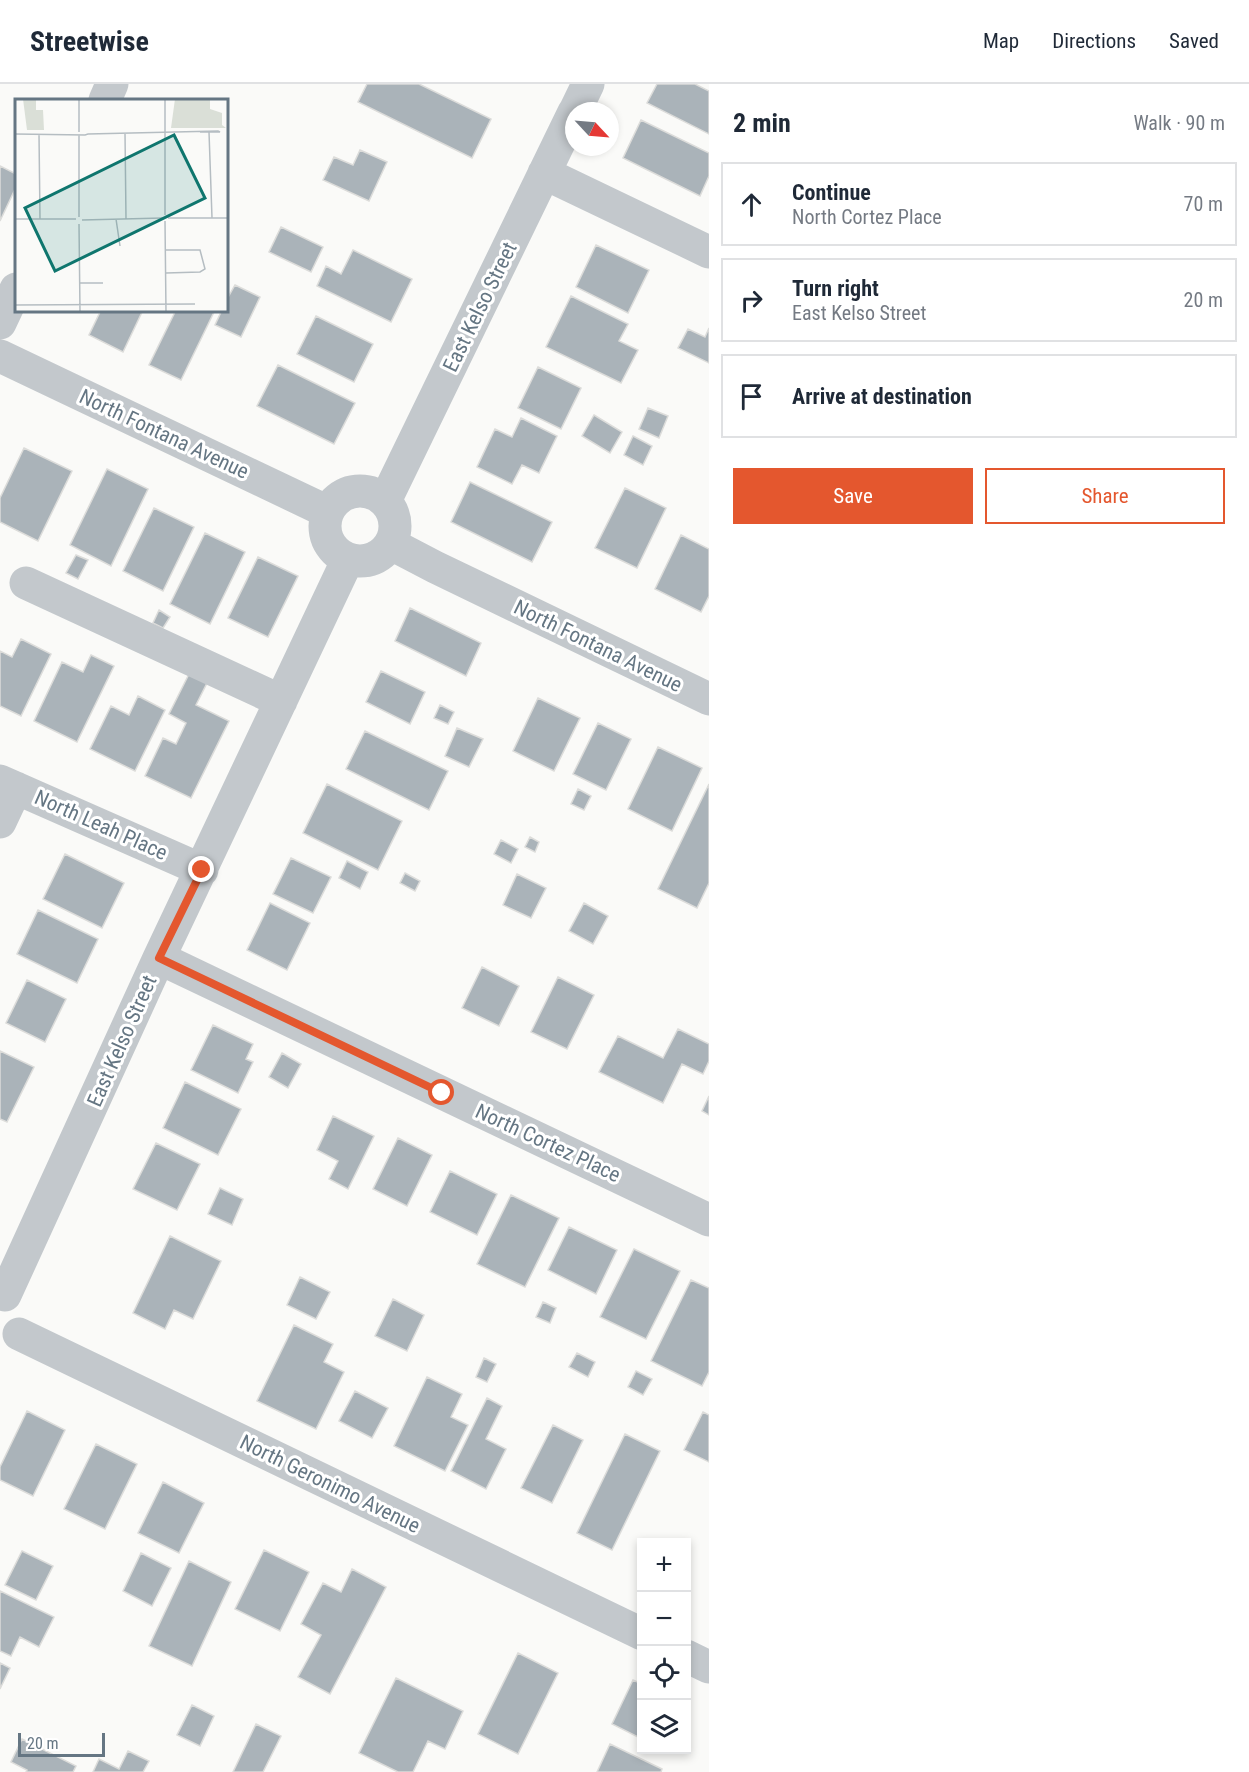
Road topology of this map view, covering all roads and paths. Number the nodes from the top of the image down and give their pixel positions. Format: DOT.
graph roads {
  1 [pos="112,84"];
  2 [pos="588,84"];
  3 [pos="105,99"];
  4 [pos="579,102"];
  5 [pos="565,130"];
  6 [pos="544,173"];
  7 [pos="709,252"];
  8 [pos="15,291"];
  9 [pos="0,323"];
  10 [pos="0,356"];
  11 [pos="385,501"];
  12 [pos="328,512"];
  13 [pos="391,544"];
  14 [pos="348,559"];
  15 [pos="26,583"];
  16 [pos="709,699"];
  17 [pos="281,701"];
  18 [pos="8,784"];
  19 [pos="0,822"];
  20 [pos="202,870"];
  21 [pos="159,958"];
  22 [pos="709,1220"];
  23 [pos="2,1295"];
  24 [pos="10,1340"];
  25 [pos="637,1632"];
  26 [pos="691,1658"];
  27 [pos="709,1667"];
  1 -- 3 [label="street"];
  2 -- 4 [label="street, East Kelso Street"];
  5 -- 6 [label="street, East Kelso Street"];
  6 -- 7 [label="street"];
  6 -- 11 [label="street, East Kelso Street"];
  8 -- 9 [label="street"];
  10 -- 12 [label="street, North Fontana Avenue"];
  11 -- 12 [label="street"];
  11 -- 13 [label="street"];
  12 -- 14 [label="street"];
  13 -- 14 [label="street"];
  13 -- 16 [label="street, North Fontana Avenue"];
  14 -- 17 [label="street, East Kelso Street"];
  15 -- 17 [label="street"];
  17 -- 20 [label="street, East Kelso Street"];
  18 -- 19 [label="street"];
  18 -- 20 [label="street, North Leah Place"];
  20 -- 21 [label="street, East Kelso Street"];
  21 -- 22 [label="street, North Cortez Place"];
  21 -- 23 [label="street, East Kelso Street"];
  23 -- 24 [label="street"];
  24 -- 25 [label="street, North Geronimo Avenue"];
  26 -- 27 [label="street"];
}
